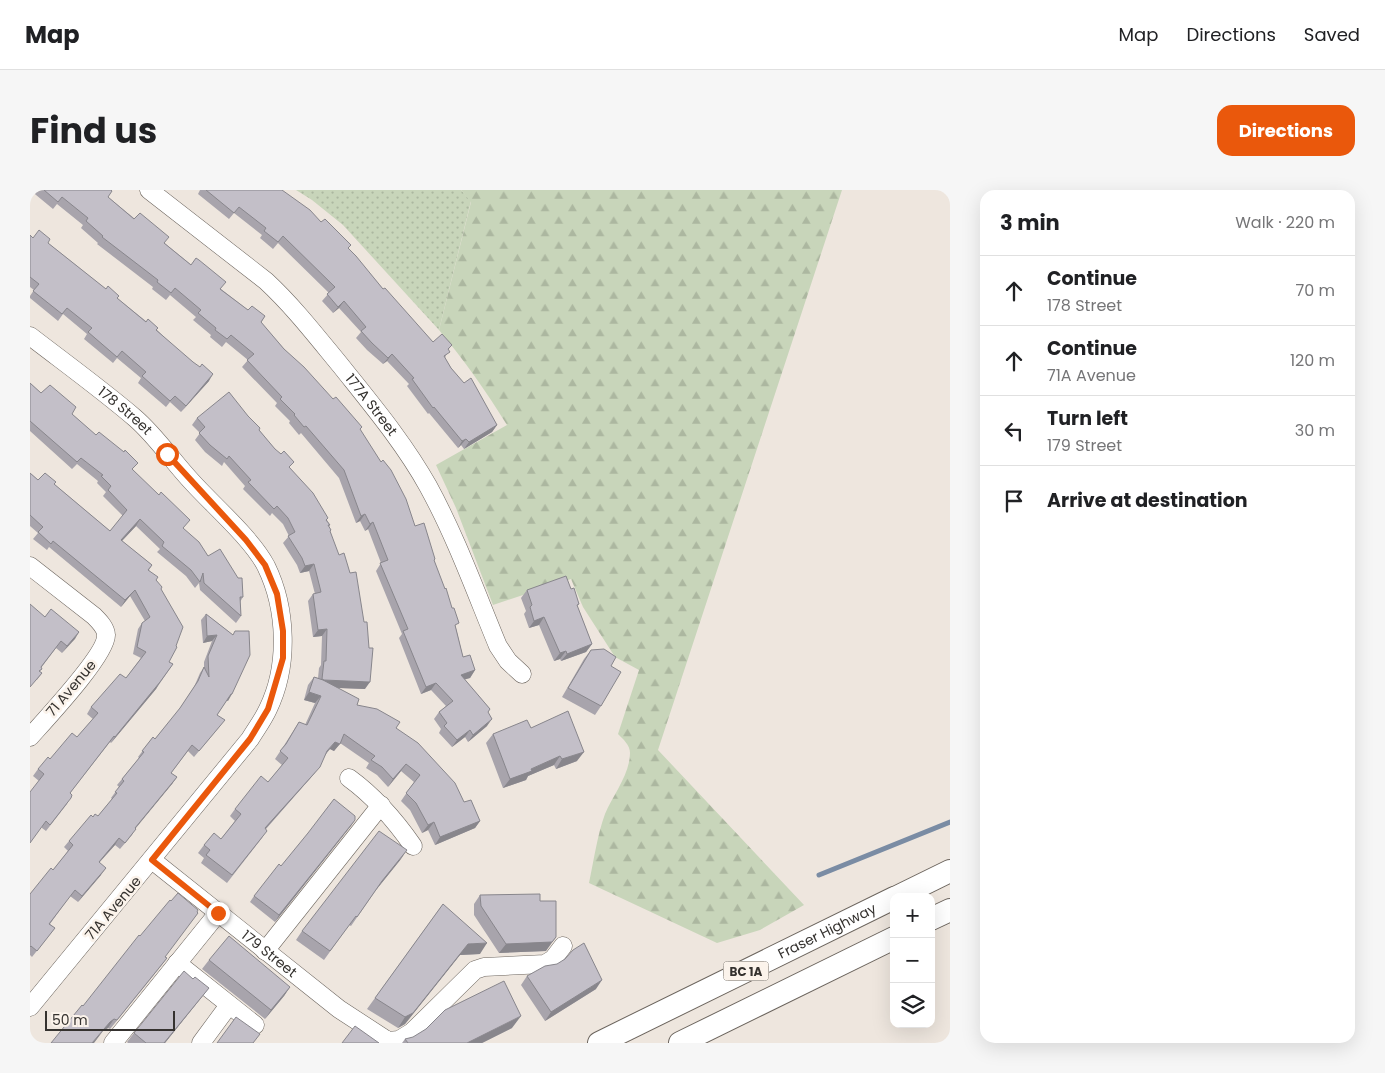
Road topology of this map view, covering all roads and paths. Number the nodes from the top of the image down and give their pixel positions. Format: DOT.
graph roads {
  1 [pos="149,190"];
  2 [pos="30,336"];
  3 [pos="30,566"];
  4 [pos="277,594"];
  5 [pos="522,674"];
  6 [pos="30,737"];
  7 [pos="349,778"];
  8 [pos="381,805"];
  9 [pos="413,846"];
  10 [pos="152,860"];
  11 [pos="950,871"];
  12 [pos="905,893"];
  13 [pos="890,900"];
  14 [pos="950,910"];
  15 [pos="218,913"];
  16 [pos="935,918"];
  17 [pos="890,940"];
  18 [pos="564,946"];
  19 [pos="265,951"];
  20 [pos="177,963"];
  21 [pos="229,1005"];
  22 [pos="30,1007"];
  23 [pos="255,1025"];
  24 [pos="388,1042"];
  25 [pos="113,1043"];
  26 [pos="201,1043"];
  27 [pos="599,1043"];
  28 [pos="680,1043"];
  1 -- 5 [label="street, 177A Street"];
  2 -- 4 [label="street, 178 Street"];
  3 -- 6 [label="street, 71 Avenue"];
  4 -- 10 [label="street, 71A Avenue"];
  7 -- 8 [label="street"];
  8 -- 9 [label="street"];
  8 -- 19 [label="street"];
  10 -- 15 [label="street, 179 Street"];
  10 -- 22 [label="street, 71A Avenue"];
  11 -- 12 [label="main road, Fraser Highway / BC 1A"];
  13 -- 27 [label="main road, Fraser Highway / BC 1A"];
  14 -- 16 [label="main road"];
  15 -- 19 [label="street, 179 Street"];
  15 -- 20 [label="street"];
  17 -- 28 [label="main road, BC 1A"];
  18 -- 24 [label="street"];
  19 -- 24 [label="street, 179 Street"];
  20 -- 21 [label="street"];
  20 -- 25 [label="street"];
  21 -- 23 [label="street"];
  21 -- 26 [label="street"];
}
